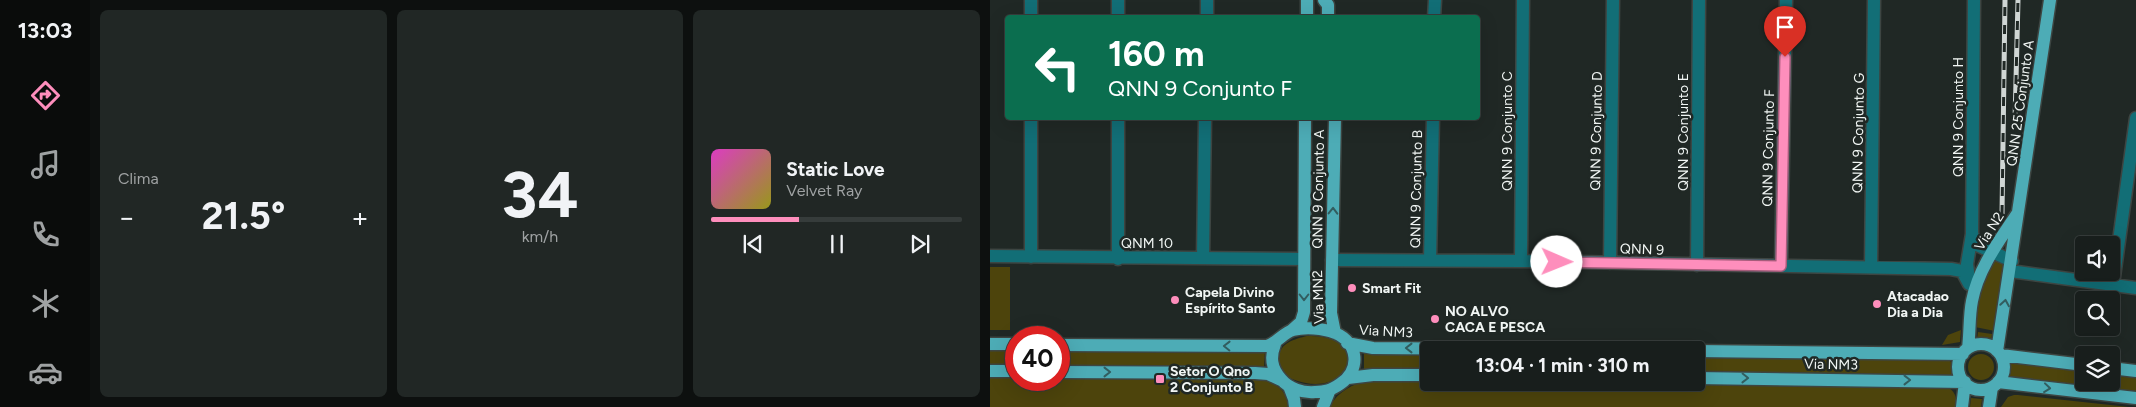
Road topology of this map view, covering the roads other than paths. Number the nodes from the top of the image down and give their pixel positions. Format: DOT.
graph roads {
  1 [pos="1030,0"];
  2 [pos="1118,0"];
  3 [pos="1207,0"];
  4 [pos="1307,0"];
  5 [pos="1313,0"];
  6 [pos="1324,0"];
  7 [pos="1335,0"];
  8 [pos="1435,0"];
  9 [pos="1523,0"];
  10 [pos="1613,0"];
  11 [pos="1699,0"];
  12 [pos="1786,0"];
  13 [pos="1874,0"];
  14 [pos="1974,0"];
  15 [pos="2050,0"];
  16 [pos="1030,15"];
  17 [pos="1118,15"];
  18 [pos="1207,15"];
  19 [pos="1306,15"];
  20 [pos="1306,15"];
  21 [pos="1328,15"];
  22 [pos="1335,15"];
  23 [pos="1434,15"];
  24 [pos="2136,118"];
  25 [pos="1030,120"];
  26 [pos="1118,120"];
  27 [pos="1205,120"];
  28 [pos="1305,120"];
  29 [pos="1333,120"];
  30 [pos="1433,120"];
  31 [pos="2020,210"];
  32 [pos="1972,234"];
  33 [pos="1992,251"];
  34 [pos="990,256"];
  35 [pos="1030,257"];
  36 [pos="1118,258"];
  37 [pos="1204,258"];
  38 [pos="1304,259"];
  39 [pos="1332,260"];
  40 [pos="1430,260"];
  41 [pos="1521,261"];
  42 [pos="1610,263"];
  43 [pos="1967,264"];
  44 [pos="1697,265"];
  45 [pos="1781,266"];
  46 [pos="1871,267"];
  47 [pos="2013,267"];
  48 [pos="1951,269"];
  49 [pos="1969,284"];
  50 [pos="2112,284"];
  51 [pos="2136,288"];
  52 [pos="1972,302"];
  53 [pos="1292,330"];
  54 [pos="1335,333"];
  55 [pos="1348,343"];
  56 [pos="990,344"];
  57 [pos="1005,344"];
  58 [pos="1070,344"];
  59 [pos="1275,344"];
  60 [pos="1420,348"];
  61 [pos="1705,351"];
  62 [pos="1966,351"];
  63 [pos="1999,353"];
  64 [pos="2075,364"];
  65 [pos="2120,369"];
  66 [pos="990,371"];
  67 [pos="1005,371"];
  68 [pos="2136,371"];
  69 [pos="1070,372"];
  70 [pos="1420,375"];
  71 [pos="1348,378"];
  72 [pos="1705,378"];
  73 [pos="1965,382"];
  74 [pos="1285,383"];
  75 [pos="1995,385"];
  76 [pos="1329,392"];
  77 [pos="2136,398"];
  78 [pos="1294,407"];
  79 [pos="1323,407"];
  80 [pos="1962,407"];
  81 [pos="1989,407"];
  1 -- 16 [label="street"];
  2 -- 17 [label="street"];
  3 -- 18 [label="street"];
  4 -- 19 [label="main road"];
  5 -- 20 [label="main road"];
  6 -- 21 [label="main road"];
  7 -- 22 [label="main road"];
  8 -- 23 [label="street"];
  9 -- 41 [label="street, QNN 9 Conjunto C"];
  10 -- 42 [label="street, QNN 9 Conjunto D"];
  11 -- 44 [label="street, QNN 9 Conjunto E"];
  12 -- 45 [label="street, QNN 9 Conjunto F"];
  13 -- 46 [label="street, QNN 9 Conjunto G"];
  14 -- 32 [label="street, QNN 9 Conjunto H"];
  15 -- 31 [label="main road, QNN 25 Conjunto A"];
  24 -- 50 [label="street"];
  25 -- 35 [label="street"];
  26 -- 36 [label="street"];
  27 -- 37 [label="street"];
  28 -- 38 [label="main road, Via MN2"];
  39 -- 29 [label="main road, QNN 9 Conjunto A, one-way"];
  30 -- 40 [label="street, QNN 9 Conjunto B"];
  31 -- 33 [label="main road, Via N2"];
  31 -- 47 [label="main road, Via N2"];
  32 -- 33 [label="street"];
  32 -- 43 [label="street, QNN 9 Conjunto H"];
  33 -- 43 [label="street, QNN 9"];
  33 -- 47 [label="street"];
  33 -- 52 [label="main road, Via N2"];
  34 -- 35 [label="street, QNM 10"];
  35 -- 36 [label="street, QNM 10"];
  36 -- 37 [label="street, QNM 10"];
  37 -- 38 [label="street, QNM 10"];
  38 -- 53 [label="main road, Via MN2, one-way"];
  39 -- 40 [label="street, QNN 9"];
  39 -- 54 [label="main road, Via MN2"];
  40 -- 41 [label="street, QNN 9"];
  41 -- 42 [label="street, QNN 9"];
  42 -- 44 [label="street, QNN 9"];
  43 -- 48 [label="street, QNN 9"];
  43 -- 49 [label="street, QNN 9 Conjunto H"];
  44 -- 45 [label="street, QNN 9"];
  45 -- 46 [label="street, QNN 9"];
  46 -- 48 [label="street, QNN 9"];
  47 -- 50 [label="street"];
  63 -- 47 [label="main road, Via N2, one-way"];
  48 -- 49 [label="street"];
  49 -- 52 [label="street, QNN 9 Conjunto H"];
  50 -- 51 [label="street"];
  52 -- 62 [label="main road, Via N2"];
  53 -- 54 [label="main road"];
  53 -- 59 [label="main road"];
  54 -- 55 [label="main road"];
  60 -- 55 [label="main road, Via NM3, one-way"];
  55 -- 71 [label="main road"];
  56 -- 57 [label="main road"];
  59 -- 58 [label="main road, one-way"];
  59 -- 74 [label="main road"];
  61 -- 62 [label="main road, Via NM3"];
  62 -- 63 [label="main road"];
  62 -- 73 [label="main road"];
  63 -- 64 [label="main road"];
  63 -- 75 [label="main road"];
  65 -- 68 [label="main road"];
  66 -- 67 [label="main road"];
  69 -- 74 [label="main road, one-way"];
  70 -- 71 [label="main road"];
  71 -- 76 [label="main road"];
  72 -- 73 [label="main road, Via NM3, one-way"];
  73 -- 75 [label="main road"];
  73 -- 80 [label="main road"];
  74 -- 76 [label="main road"];
  74 -- 78 [label="main road"];
  75 -- 77 [label="main road, one-way"];
  75 -- 81 [label="main road"];
  76 -- 79 [label="main road"];
}
